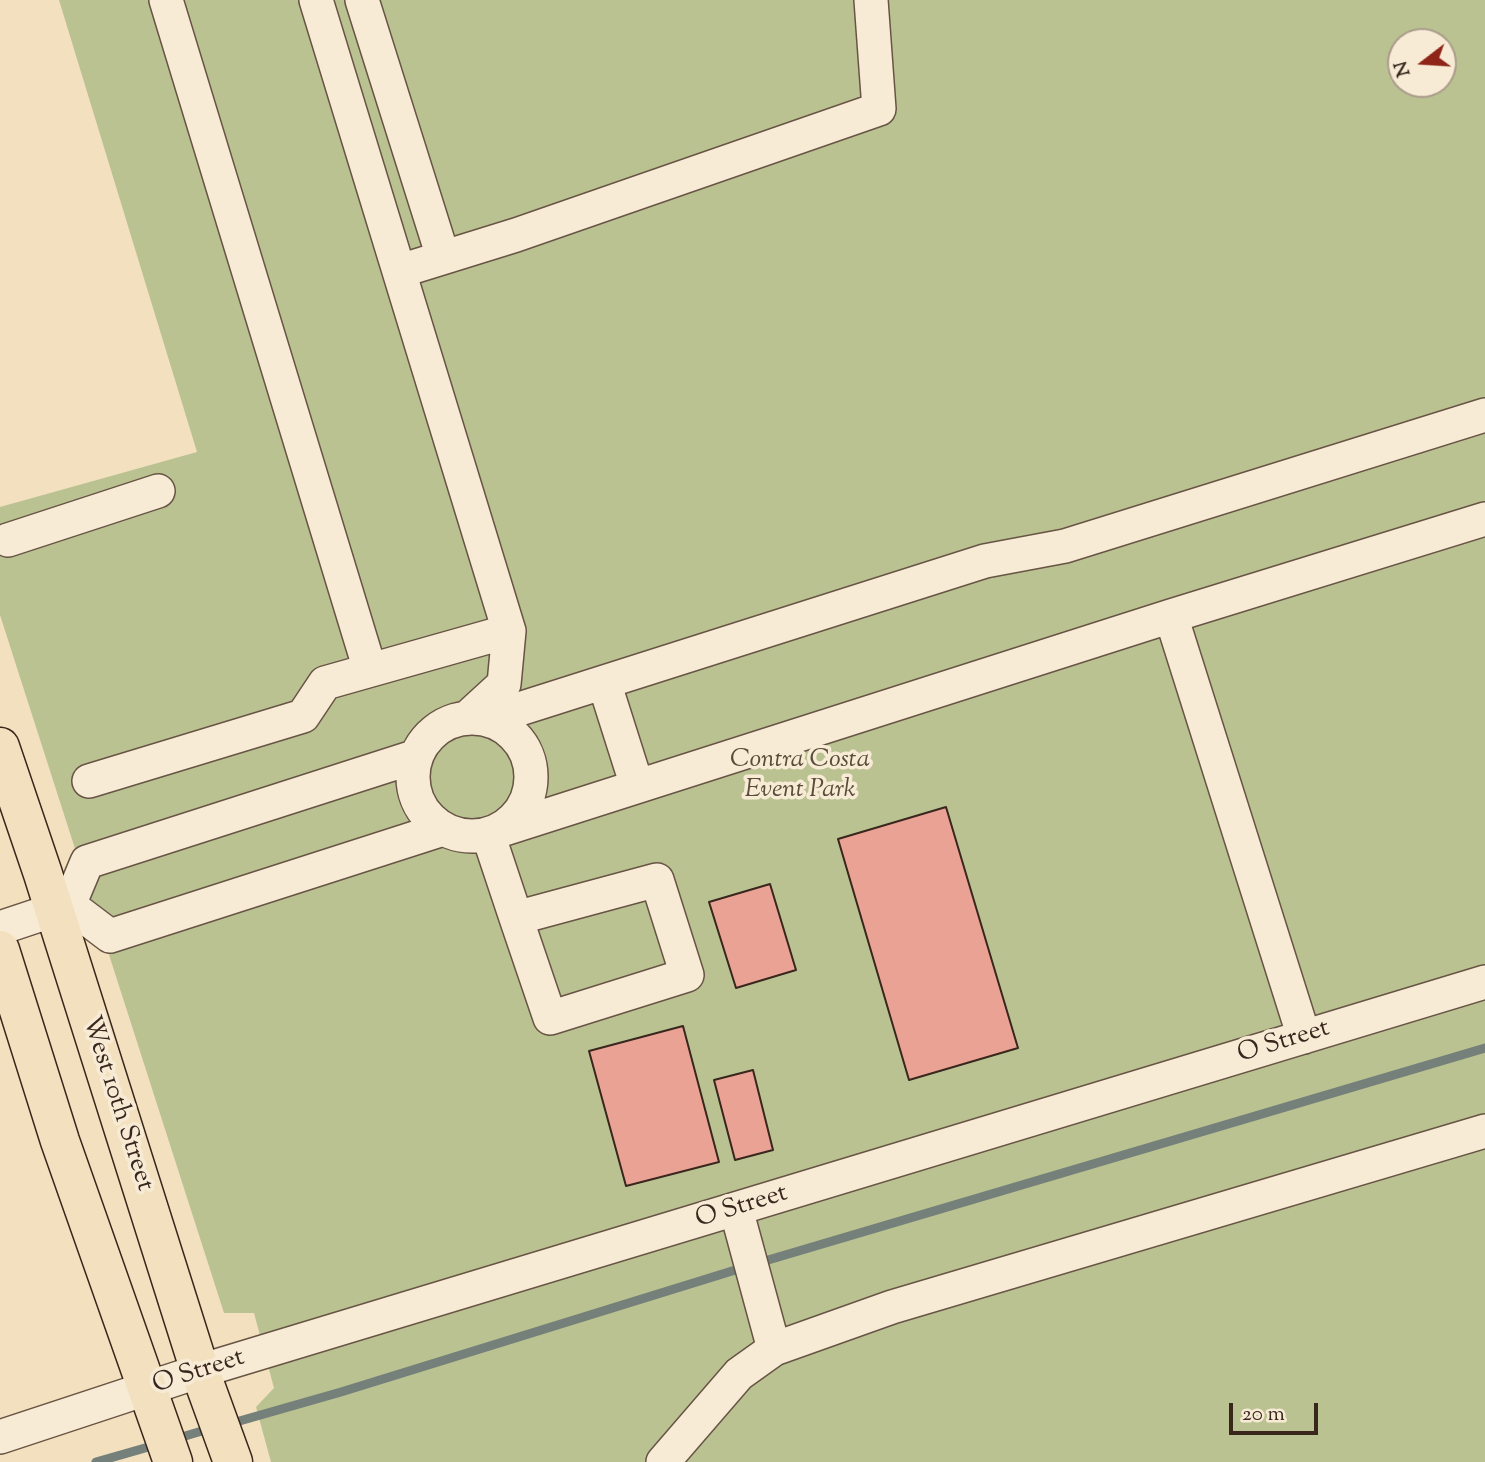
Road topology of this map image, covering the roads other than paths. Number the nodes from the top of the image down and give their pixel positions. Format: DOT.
graph roads {
  1 [pos="166,0"];
  2 [pos="316,0"];
  3 [pos="362,0"];
  4 [pos="870,0"];
  5 [pos="443,257"];
  6 [pos="400,271"];
  7 [pos="1485,415"];
  8 [pos="158,491"];
  9 [pos="1485,519"];
  10 [pos="8,540"];
  11 [pos="1171,616"];
  12 [pos="509,631"];
  13 [pos="370,670"];
  14 [pos="604,682"];
  15 [pos="478,718"];
  16 [pos="0,747"];
  17 [pos="417,757"];
  18 [pos="89,781"];
  19 [pos="638,786"];
  20 [pos="443,829"];
  21 [pos="493,832"];
  22 [pos="62,907"];
  23 [pos="516,918"];
  24 [pos="0,928"];
  25 [pos="0,950"];
  26 [pos="1485,982"];
  27 [pos="1304,1037"];
  28 [pos="1485,1131"];
  29 [pos="736,1209"];
  30 [pos="774,1349"];
  31 [pos="201,1371"];
  32 [pos="147,1390"];
  33 [pos="0,1437"];
  34 [pos="173,1462"];
  35 [pos="233,1462"];
  36 [pos="663,1462"];
  1 -- 13 [label="street"];
  2 -- 6 [label="street"];
  3 -- 5 [label="street"];
  4 -- 5 [label="street"];
  5 -- 6 [label="street"];
  6 -- 12 [label="street"];
  7 -- 14 [label="street"];
  8 -- 10 [label="street"];
  9 -- 11 [label="street"];
  11 -- 19 [label="street"];
  11 -- 27 [label="street"];
  12 -- 13 [label="street"];
  12 -- 15 [label="street"];
  13 -- 18 [label="street"];
  14 -- 15 [label="street"];
  14 -- 19 [label="street"];
  15 -- 17 [label="street"];
  15 -- 21 [label="street"];
  16 -- 22 [label="main road, West 10th Street"];
  17 -- 20 [label="street"];
  17 -- 22 [label="street"];
  19 -- 21 [label="street"];
  20 -- 21 [label="street"];
  20 -- 22 [label="street"];
  21 -- 23 [label="street"];
  22 -- 24 [label="street"];
  22 -- 31 [label="main road, West 10th Street"];
  23 -- 23 [label="street"];
  25 -- 32 [label="main road"];
  26 -- 27 [label="street, O Street"];
  27 -- 29 [label="street, O Street"];
  28 -- 30 [label="street"];
  29 -- 30 [label="street"];
  29 -- 31 [label="street, O Street"];
  30 -- 36 [label="street"];
  31 -- 32 [label="street, O Street"];
  31 -- 35 [label="main road, West 10th Street"];
  32 -- 33 [label="street, O Street"];
  32 -- 34 [label="main road"];
}
